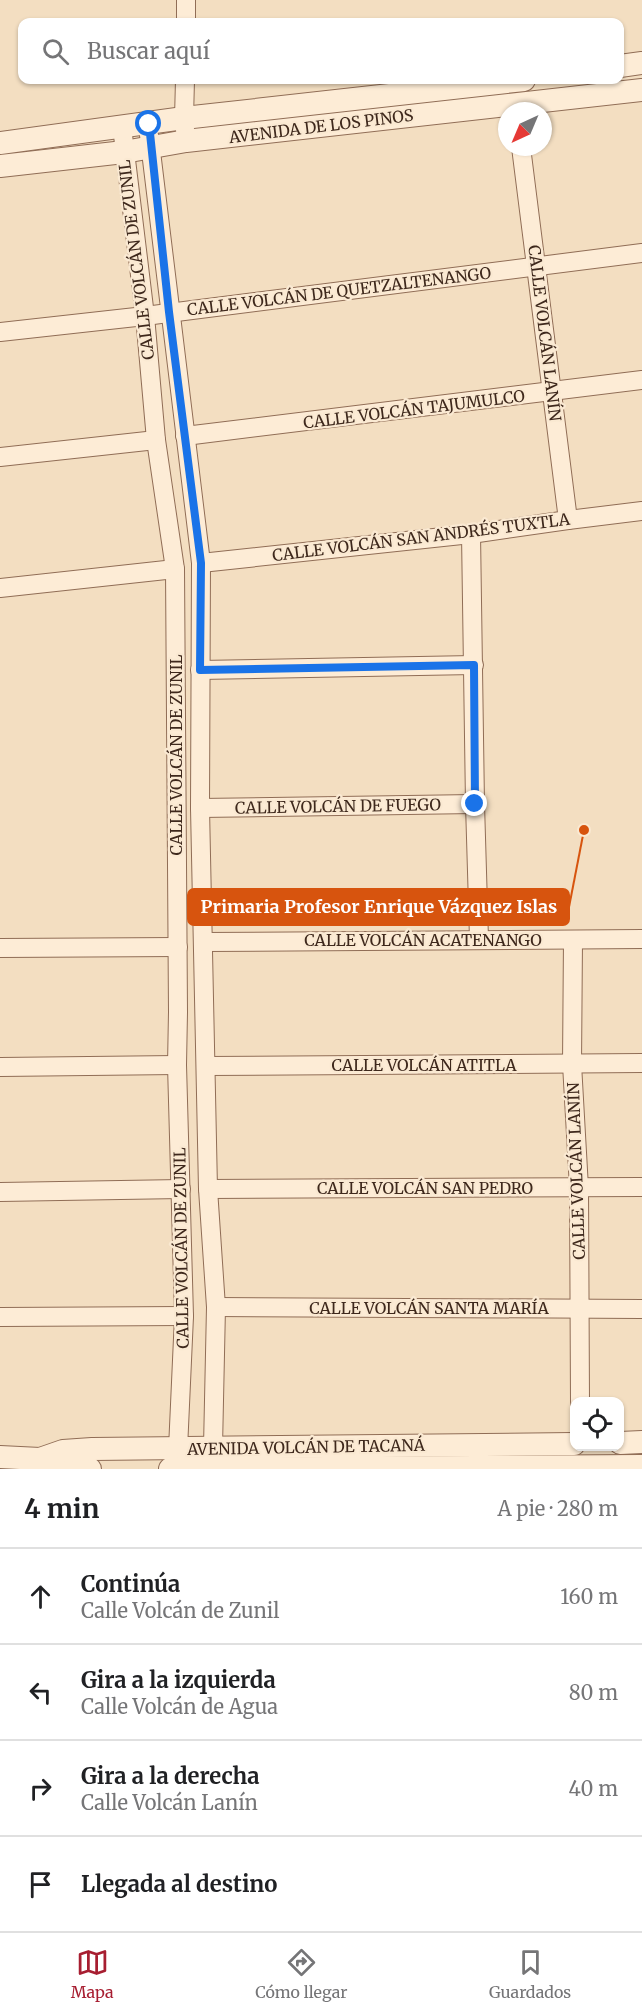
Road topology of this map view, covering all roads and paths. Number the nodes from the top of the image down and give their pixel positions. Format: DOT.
graph roads {
  1 [pos="186,0"];
  2 [pos="186,18"];
  3 [pos="642,63"];
  4 [pos="624,65"];
  5 [pos="184,84"];
  6 [pos="642,90"];
  7 [pos="517,94"];
  8 [pos="184,118"];
  9 [pos="149,124"];
  10 [pos="122,127"];
  11 [pos="186,141"];
  12 [pos="0,142"];
  13 [pos="150,148"];
  14 [pos="124,152"];
  15 [pos="522,156"];
  16 [pos="0,166"];
  17 [pos="642,253"];
  18 [pos="537,265"];
  19 [pos="169,312"];
  20 [pos="145,316"];
  21 [pos="0,332"];
  22 [pos="642,380"];
  23 [pos="553,392"];
  24 [pos="186,436"];
  25 [pos="156,440"];
  26 [pos="0,457"];
  27 [pos="193,495"];
  28 [pos="163,500"];
  29 [pos="642,511"];
  30 [pos="568,520"];
  31 [pos="471,534"];
  32 [pos="201,563"];
  33 [pos="175,569"];
  34 [pos="0,588"];
  35 [pos="474,665"];
  36 [pos="200,670"];
  37 [pos="475,804"];
  38 [pos="200,808"];
  39 [pos="479,939"];
  40 [pos="642,939"];
  41 [pos="573,940"];
  42 [pos="204,942"];
  43 [pos="178,947"];
  44 [pos="0,948"];
  45 [pos="178,1012"];
  46 [pos="205,1015"];
  47 [pos="642,1063"];
  48 [pos="572,1064"];
  49 [pos="177,1065"];
  50 [pos="206,1066"];
  51 [pos="0,1067"];
  52 [pos="642,1187"];
  53 [pos="579,1188"];
  54 [pos="181,1189"];
  55 [pos="208,1189"];
  56 [pos="0,1192"];
  57 [pos="216,1307"];
  58 [pos="580,1309"];
  59 [pos="642,1309"];
  60 [pos="184,1316"];
  61 [pos="0,1317"];
  62 [pos="580,1397"];
  63 [pos="642,1442"];
  64 [pos="624,1443"];
  65 [pos="213,1447"];
  66 [pos="0,1457"];
  67 [pos="174,1459"];
  68 [pos="572,1459"];
  69 [pos="62,1463"];
  70 [pos="642,1466"];
  71 [pos="90,1469"];
  1 -- 2 [label="street"];
  3 -- 4 [label="street"];
  5 -- 8 [label="street"];
  6 -- 7 [label="street, AVENIDA DE LOS PINOS"];
  7 -- 8 [label="street, AVENIDA DE LOS PINOS"];
  7 -- 11 [label="street, AVENIDA DE LOS PINOS"];
  8 -- 9 [label="street, AVENIDA DE LOS PINOS"];
  8 -- 11 [label="street"];
  9 -- 10 [label="street, AVENIDA DE LOS PINOS"];
  9 -- 13 [label="street, CALLE VOLCÁN DE ZUNIL"];
  10 -- 12 [label="street, AVENIDA DE LOS PINOS"];
  10 -- 14 [label="street, CALLE VOLCÁN DE ZUNIL"];
  11 -- 13 [label="street, AVENIDA DE LOS PINOS"];
  13 -- 14 [label="street, AVENIDA DE LOS PINOS"];
  13 -- 19 [label="street, CALLE VOLCÁN DE ZUNIL"];
  14 -- 16 [label="street, AVENIDA DE LOS PINOS"];
  14 -- 20 [label="street, CALLE VOLCÁN DE ZUNIL"];
  15 -- 18 [label="street, CALLE VOLCÁN LANÍN"];
  17 -- 18 [label="street, CALLE VOLCÁN DE QUETZALTENANGO"];
  18 -- 19 [label="street, CALLE VOLCÁN DE QUETZALTENANGO"];
  18 -- 23 [label="street, CALLE VOLCÁN LANÍN"];
  19 -- 20 [label="street, CALLE VOLCÁN DE QUETZALTENANGO"];
  19 -- 24 [label="street, CALLE VOLCÁN DE ZUNIL"];
  20 -- 21 [label="street, CALLE VOLCÁN DE QUETZALTENANGO"];
  20 -- 25 [label="street, CALLE VOLCÁN DE ZUNIL"];
  22 -- 23 [label="street, CALLE VOLCÁN TAJUMULCO"];
  23 -- 24 [label="street, CALLE VOLCÁN TAJUMULCO"];
  23 -- 30 [label="street, CALLE VOLCÁN LANÍN"];
  24 -- 27 [label="street, CALLE VOLCÁN DE ZUNIL"];
  25 -- 26 [label="street"];
  25 -- 28 [label="street, CALLE VOLCÁN DE ZUNIL"];
  27 -- 28 [label="street"];
  27 -- 32 [label="street, CALLE VOLCÁN DE ZUNIL"];
  28 -- 33 [label="street, CALLE VOLCÁN DE ZUNIL"];
  29 -- 30 [label="street, CALLE VOLCÁN SAN ANDRÉS TUXTLA"];
  30 -- 31 [label="street, CALLE VOLCÁN SAN ANDRÉS TUXTLA"];
  31 -- 32 [label="street, CALLE VOLCÁN SAN ANDRÉS TUXTLA"];
  31 -- 35 [label="street"];
  32 -- 36 [label="street, CALLE VOLCÁN DE ZUNIL"];
  33 -- 34 [label="street"];
  33 -- 43 [label="street, CALLE VOLCÁN DE ZUNIL"];
  35 -- 36 [label="street"];
  35 -- 37 [label="street"];
  36 -- 38 [label="street, CALLE VOLCÁN DE ZUNIL"];
  37 -- 38 [label="street, CALLE VOLCÁN DE FUEGO"];
  37 -- 39 [label="street"];
  38 -- 42 [label="street, CALLE VOLCÁN DE ZUNIL"];
  39 -- 41 [label="street, CALLE VOLCÁN ACATENANGO"];
  39 -- 42 [label="street, CALLE VOLCÁN ACATENANGO"];
  40 -- 41 [label="street, CALLE VOLCÁN ACATENANGO"];
  41 -- 48 [label="street, CALLE VOLCÁN LANÍN"];
  42 -- 46 [label="street, CALLE VOLCÁN DE ZUNIL"];
  43 -- 44 [label="street"];
  43 -- 45 [label="street, CALLE VOLCÁN DE ZUNIL"];
  45 -- 46 [label="street"];
  45 -- 49 [label="street, CALLE VOLCÁN DE ZUNIL"];
  46 -- 50 [label="street, CALLE VOLCÁN DE ZUNIL"];
  47 -- 48 [label="street, CALLE VOLCÁN ATITLA"];
  48 -- 50 [label="street, CALLE VOLCÁN ATITLA"];
  48 -- 53 [label="street, CALLE VOLCÁN LANÍN"];
  49 -- 51 [label="street"];
  49 -- 54 [label="street, CALLE VOLCÁN DE ZUNIL"];
  50 -- 55 [label="street, CALLE VOLCÁN DE ZUNIL"];
  52 -- 53 [label="street, CALLE VOLCÁN SAN PEDRO"];
  53 -- 55 [label="street, CALLE VOLCÁN SAN PEDRO"];
  53 -- 58 [label="street, CALLE VOLCÁN LANÍN"];
  54 -- 56 [label="street"];
  54 -- 60 [label="street, CALLE VOLCÁN DE ZUNIL"];
  55 -- 57 [label="street, CALLE VOLCÁN DE ZUNIL"];
  57 -- 58 [label="street, CALLE VOLCÁN SANTA MARÍA"];
  57 -- 65 [label="street, CALLE VOLCÁN DE ZUNIL"];
  58 -- 59 [label="street, CALLE VOLCÁN SANTA MARÍA"];
  58 -- 62 [label="street, CALLE VOLCÁN LANÍN"];
  60 -- 61 [label="street"];
  60 -- 67 [label="street, CALLE VOLCÁN DE ZUNIL"];
  63 -- 64 [label="street"];
  65 -- 67 [label="street, AVENIDA VOLCÁN DE TACANÁ"];
  65 -- 68 [label="street, AVENIDA VOLCÁN DE TACANÁ"];
  66 -- 69 [label="street, AVENIDA VOLCÁN DE TACANÁ"];
  67 -- 68 [label="street, AVENIDA VOLCÁN DE TACANÁ"];
  67 -- 69 [label="street, AVENIDA VOLCÁN DE TACANÁ"];
  68 -- 70 [label="street, AVENIDA VOLCÁN DE TACANÁ"];
  69 -- 71 [label="street, AVENIDA VOLCÁN DE TACANÁ"];
}
